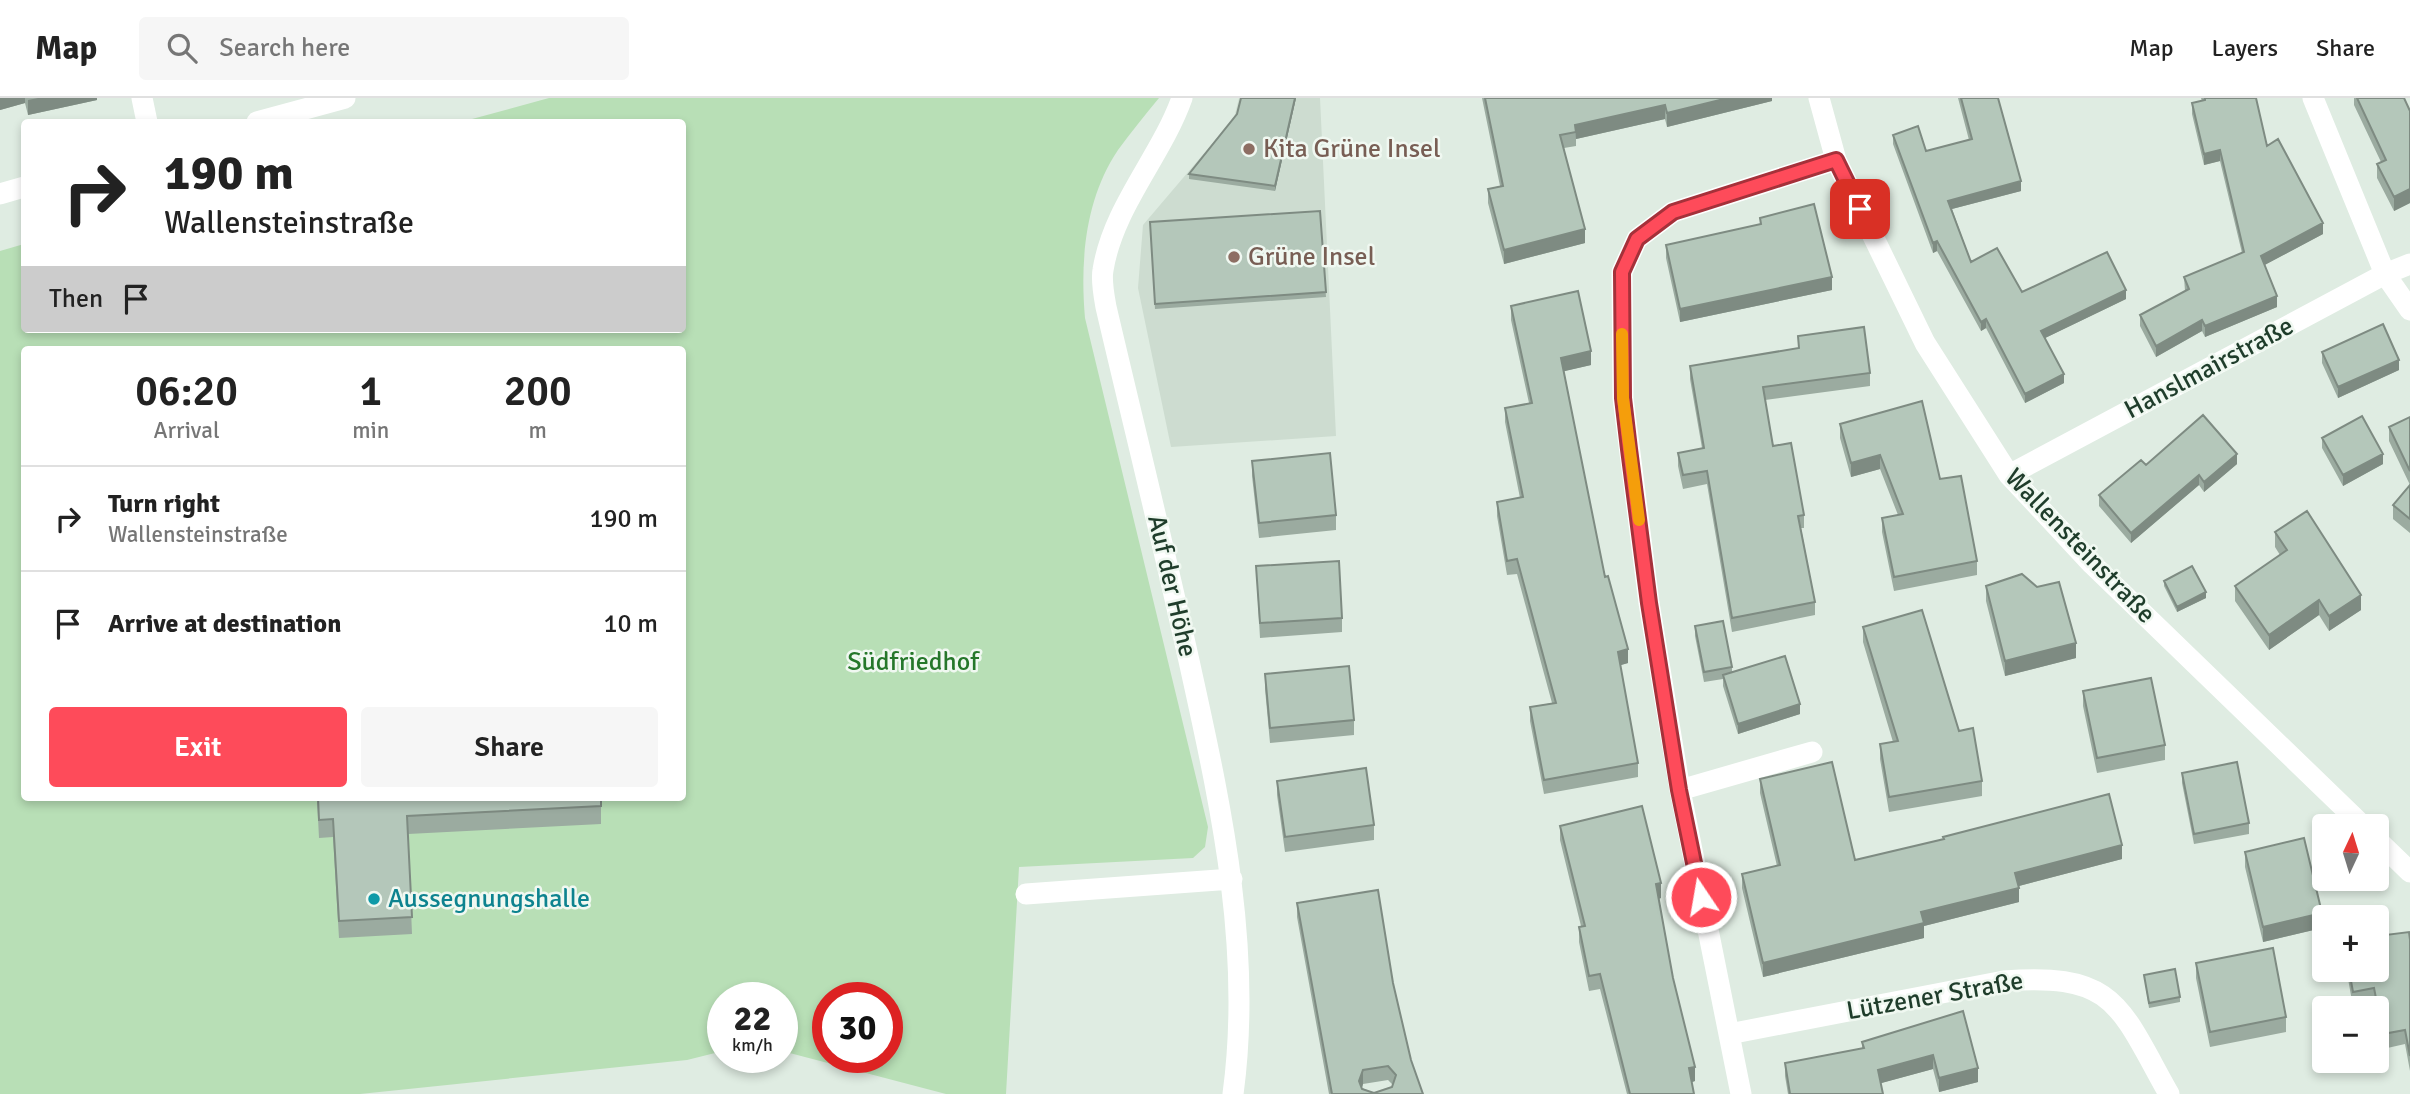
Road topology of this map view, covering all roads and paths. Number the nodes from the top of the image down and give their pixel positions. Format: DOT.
graph roads {
  1 [pos="142,98"];
  2 [pos="345,98"];
  3 [pos="1182,98"];
  4 [pos="1819,98"];
  5 [pos="2313,98"];
  6 [pos="146,119"];
  7 [pos="268,119"];
  8 [pos="1836,160"];
  9 [pos="21,188"];
  10 [pos="0,194"];
  11 [pos="2410,264"];
  12 [pos="2385,274"];
  13 [pos="2410,310"];
  14 [pos="2009,475"];
  15 [pos="1812,752"];
  16 [pos="1679,790"];
  17 [pos="2351,814"];
  18 [pos="2389,852"];
  19 [pos="2410,872"];
  20 [pos="1232,879"];
  21 [pos="1026,894"];
  22 [pos="1729,1034"];
  23 [pos="1233,1094"];
  24 [pos="1741,1094"];
  25 [pos="2169,1094"];
  1 -- 6 [label="street"];
  2 -- 7 [label="street"];
  3 -- 20 [label="street, Auf der Höhe"];
  4 -- 8 [label="street, Wallensteinstraße"];
  5 -- 12 [label="street"];
  8 -- 14 [label="street, Wallensteinstraße"];
  8 -- 16 [label="street"];
  9 -- 10 [label="street"];
  11 -- 12 [label="street, Hanslmairstraße"];
  12 -- 13 [label="street"];
  12 -- 14 [label="street, Hanslmairstraße"];
  14 -- 17 [label="street, Wallensteinstraße"];
  15 -- 16 [label="street"];
  16 -- 22 [label="street"];
  18 -- 19 [label="street"];
  20 -- 21 [label="street"];
  20 -- 23 [label="street, Auf der Höhe"];
  22 -- 24 [label="street"];
  22 -- 25 [label="street, Lützener Straße"];
}
